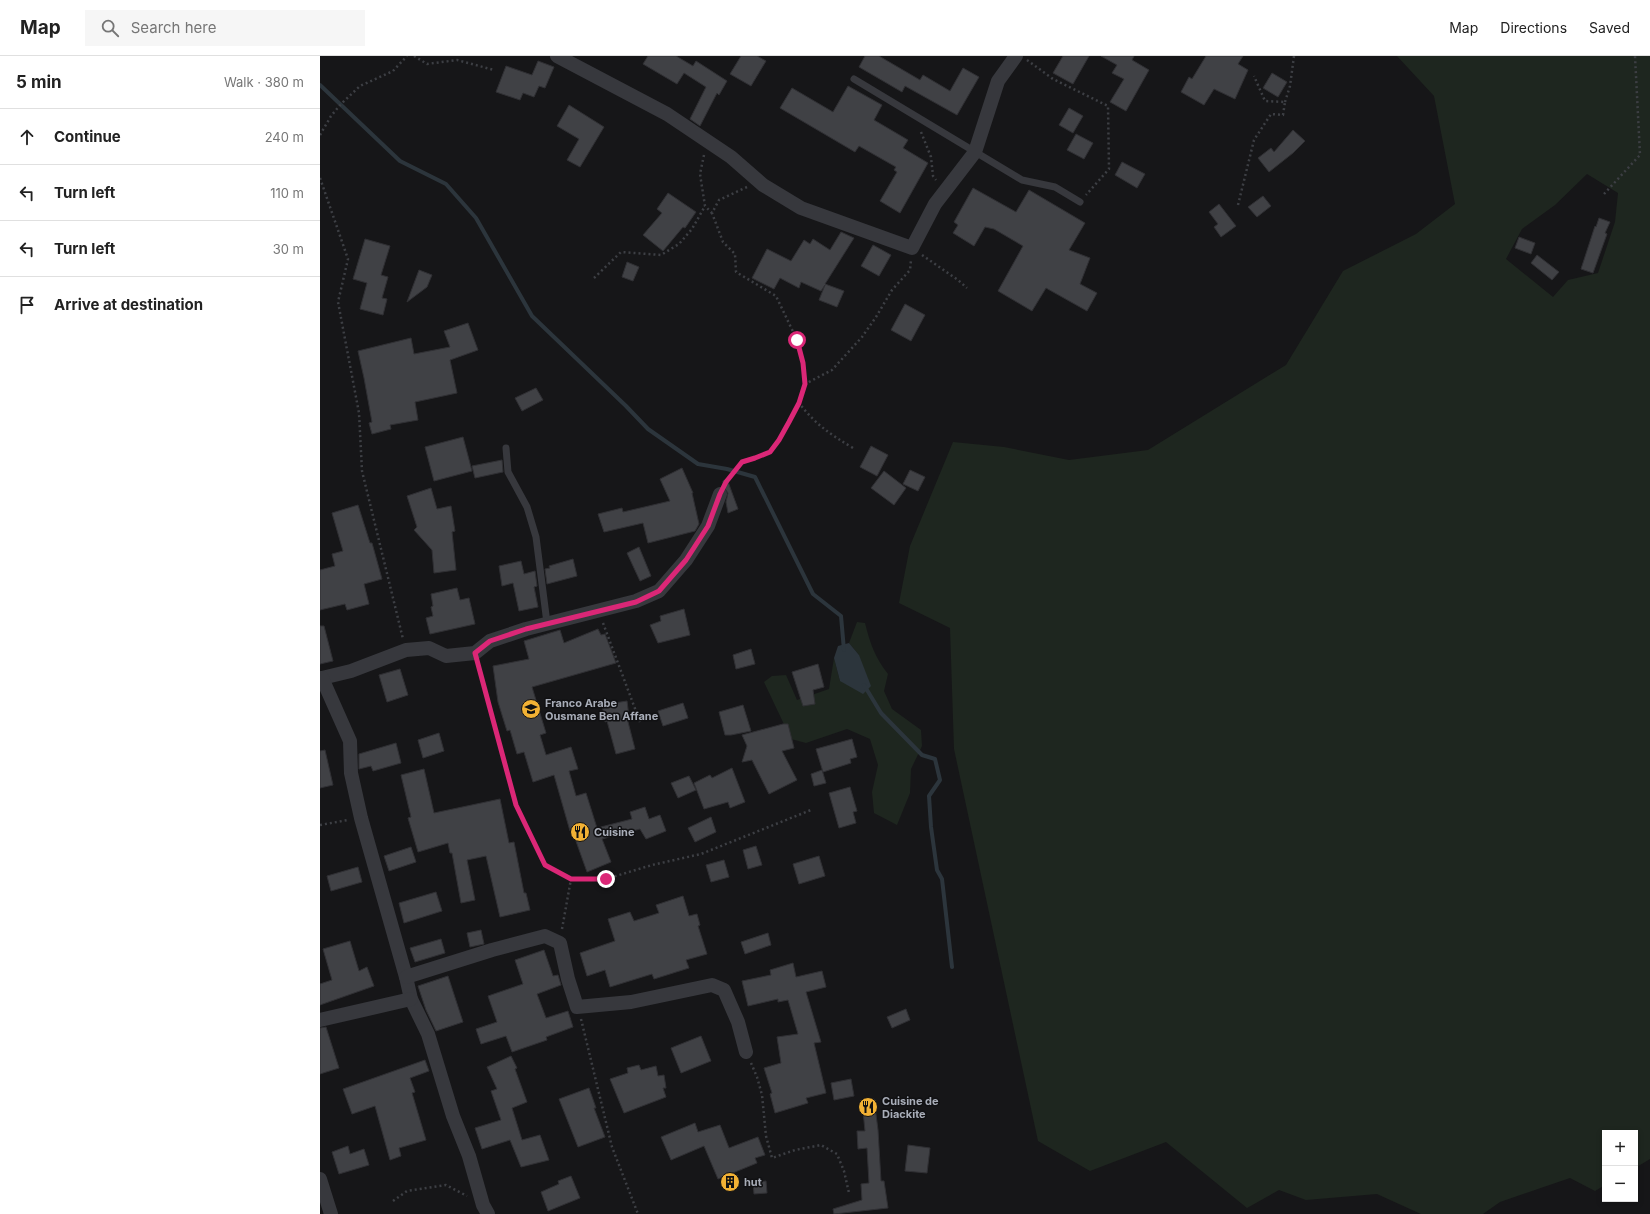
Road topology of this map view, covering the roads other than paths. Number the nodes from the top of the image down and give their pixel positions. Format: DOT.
graph roads {
  1 [pos="557,56"];
  2 [pos="1016,56"];
  3 [pos="854,80"];
  4 [pos="975,152"];
  5 [pos="1080,202"];
  6 [pos="506,448"];
  7 [pos="720,494"];
  8 [pos="546,623"];
  9 [pos="321,679"];
  10 [pos="406,977"];
  11 [pos="410,999"];
  12 [pos="320,1020"];
  13 [pos="746,1052"];
  14 [pos="320,1179"];
  15 [pos="485,1209"];
  16 [pos="331,1214"];
  1 -- 4 [label="street"];
  2 -- 4 [label="street"];
  3 -- 4 [label="lane"];
  4 -- 5 [label="lane"];
  6 -- 8 [label="lane"];
  7 -- 8 [label="street"];
  8 -- 9 [label="street"];
  9 -- 10 [label="street"];
  10 -- 11 [label="street"];
  10 -- 13 [label="street"];
  11 -- 12 [label="street"];
  11 -- 15 [label="street"];
  14 -- 16 [label="street"];
}
